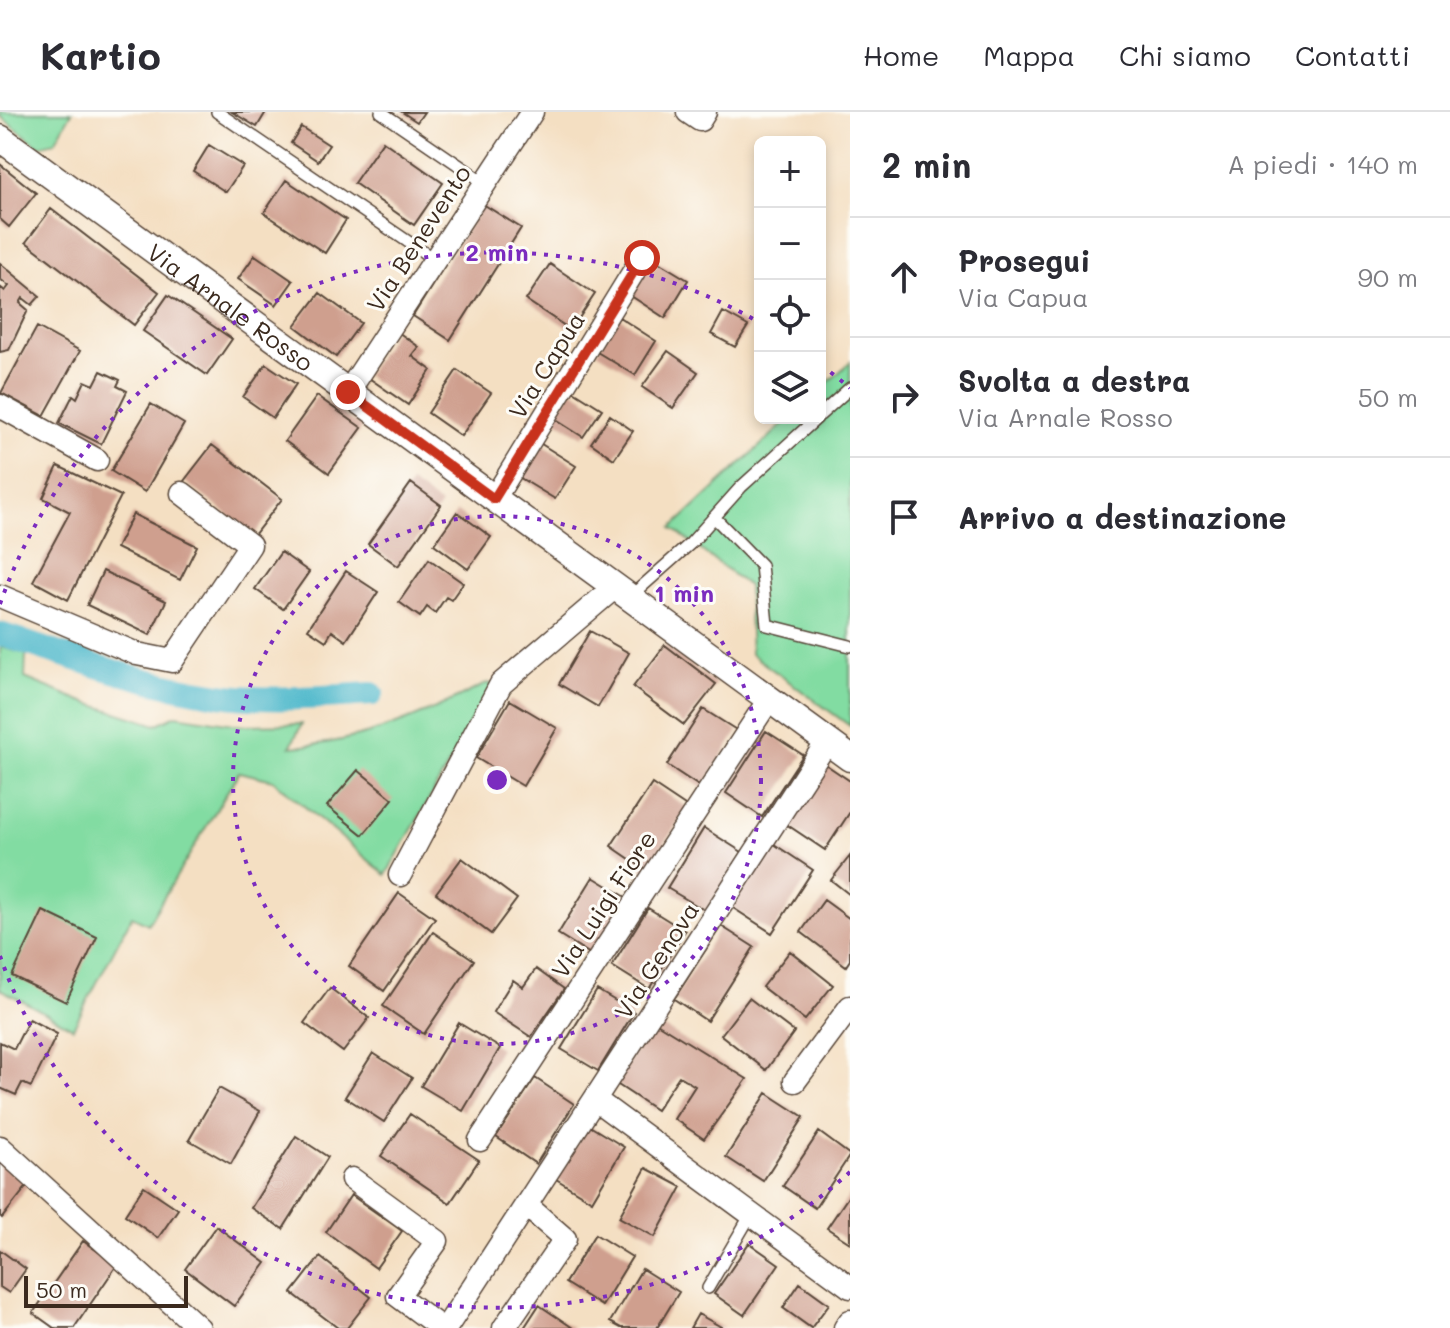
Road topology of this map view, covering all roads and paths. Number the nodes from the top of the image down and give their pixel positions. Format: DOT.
graph roads {
  1 [pos="217,112"];
  2 [pos="381,112"];
  3 [pos="532,112"];
  4 [pos="688,112"];
  5 [pos="705,112"];
  6 [pos="0,138"];
  7 [pos="485,183"];
  8 [pos="642,258"];
  9 [pos="435,260"];
  10 [pos="850,388"];
  11 [pos="348,392"];
  12 [pos="0,406"];
  13 [pos="826,409"];
  14 [pos="810,424"];
  15 [pos="97,460"];
  16 [pos="182,493"];
  17 [pos="494,499"];
  18 [pos="714,517"];
  19 [pos="616,588"];
  20 [pos="0,596"];
  21 [pos="850,646"];
  22 [pos="770,698"];
  23 [pos="827,742"];
  24 [pos="850,758"];
  25 [pos="400,875"];
  26 [pos="850,1007"];
  27 [pos="795,1081"];
  28 [pos="597,1101"];
  29 [pos="480,1140"];
  30 [pos="0,1147"];
  31 [pos="352,1179"];
  32 [pos="527,1206"];
  33 [pos="750,1216"];
  34 [pos="850,1287"];
  35 [pos="708,1288"];
  36 [pos="850,1321"];
  37 [pos="199,1328"];
  38 [pos="444,1328"];
  39 [pos="504,1328"];
  40 [pos="845,1328"];
  1 -- 9 [label="lane"];
  2 -- 7 [label="lane"];
  3 -- 7 [label="street, Via Benevento"];
  4 -- 5 [label="street"];
  6 -- 11 [label="street, Via Arnale Rosso"];
  7 -- 9 [label="street, Via Benevento"];
  8 -- 17 [label="street, Via Capua"];
  9 -- 11 [label="street, Via Benevento"];
  10 -- 13 [label="lane"];
  11 -- 17 [label="street, Via Arnale Rosso"];
  12 -- 15 [label="street"];
  14 -- 18 [label="lane"];
  16 -- 20 [label="street"];
  17 -- 19 [label="street, Via Arnale Rosso"];
  18 -- 19 [label="lane"];
  18 -- 21 [label="lane"];
  19 -- 22 [label="street, Via Arnale Rosso"];
  19 -- 25 [label="street"];
  22 -- 23 [label="street, Via Arnale Rosso"];
  22 -- 29 [label="street, Via Luigi Fiore"];
  23 -- 24 [label="street, Via Arnale Rosso"];
  23 -- 28 [label="street, Via Genova"];
  26 -- 27 [label="street"];
  28 -- 32 [label="street, Via Genova"];
  28 -- 33 [label="street"];
  30 -- 37 [label="street"];
  31 -- 38 [label="street"];
  32 -- 38 [label="street, Via Genova"];
  32 -- 39 [label="street"];
  33 -- 34 [label="street"];
  33 -- 35 [label="lane"];
  36 -- 40 [label="street"];
}
